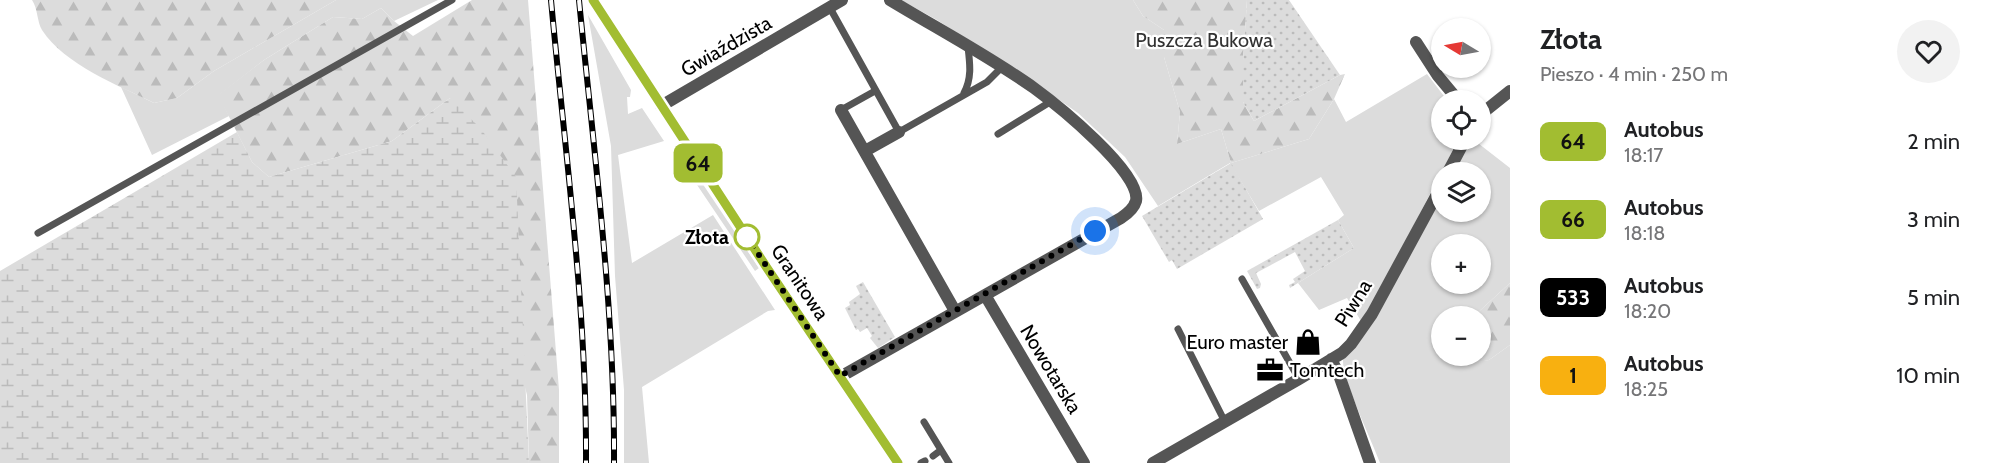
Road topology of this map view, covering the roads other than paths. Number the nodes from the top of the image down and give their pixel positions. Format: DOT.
graph roads {
  1 [pos="452,0"];
  2 [pos="593,0"];
  3 [pos="842,0"];
  4 [pos="890,0"];
  5 [pos="830,8"];
  6 [pos="1416,42"];
  7 [pos="968,46"];
  8 [pos="1002,67"];
  9 [pos="1450,90"];
  10 [pos="875,91"];
  11 [pos="1510,91"];
  12 [pos="964,93"];
  13 [pos="1050,102"];
  14 [pos="661,106"];
  15 [pos="1491,106"];
  16 [pos="841,110"];
  17 [pos="899,132"];
  18 [pos="998,134"];
  19 [pos="865,151"];
  20 [pos="1431,205"];
  21 [pos="38,234"];
  22 [pos="1242,279"];
  23 [pos="985,295"];
  24 [pos="955,311"];
  25 [pos="1178,329"];
  26 [pos="1331,359"];
  27 [pos="840,376"];
  28 [pos="1299,379"];
  29 [pos="924,422"];
  30 [pos="1225,422"];
  31 [pos="941,450"];
  32 [pos="933,456"];
  33 [pos="898,463"];
  34 [pos="949,463"];
  35 [pos="1084,463"];
  36 [pos="1153,463"];
  37 [pos="1370,463"];
  1 -- 21 [label="lane"];
  2 -- 14 [label="street, Granitowa"];
  3 -- 5 [label="street, Gwiaździsta"];
  4 -- 7 [label="street"];
  5 -- 10 [label="lane"];
  5 -- 14 [label="street, Gwiaździsta"];
  6 -- 9 [label="street"];
  7 -- 8 [label="street"];
  7 -- 12 [label="lane"];
  8 -- 12 [label="lane"];
  8 -- 13 [label="street"];
  10 -- 16 [label="lane"];
  10 -- 17 [label="lane"];
  11 -- 15 [label="street"];
  12 -- 17 [label="lane"];
  13 -- 18 [label="lane"];
  13 -- 23 [label="street"];
  14 -- 27 [label="street, Granitowa"];
  16 -- 19 [label="street"];
  17 -- 19 [label="street"];
  19 -- 24 [label="street"];
  20 -- 26 [label="street, Piwna"];
  22 -- 28 [label="lane"];
  23 -- 24 [label="street"];
  23 -- 35 [label="street, Nowotarska"];
  24 -- 27 [label="street"];
  25 -- 30 [label="lane"];
  26 -- 28 [label="street, Piwna"];
  26 -- 37 [label="street"];
  27 -- 33 [label="street, Granitowa"];
  28 -- 30 [label="street, Piwna"];
  29 -- 31 [label="lane"];
  30 -- 36 [label="street, Piwna"];
  31 -- 32 [label="lane"];
  31 -- 34 [label="lane"];
}
